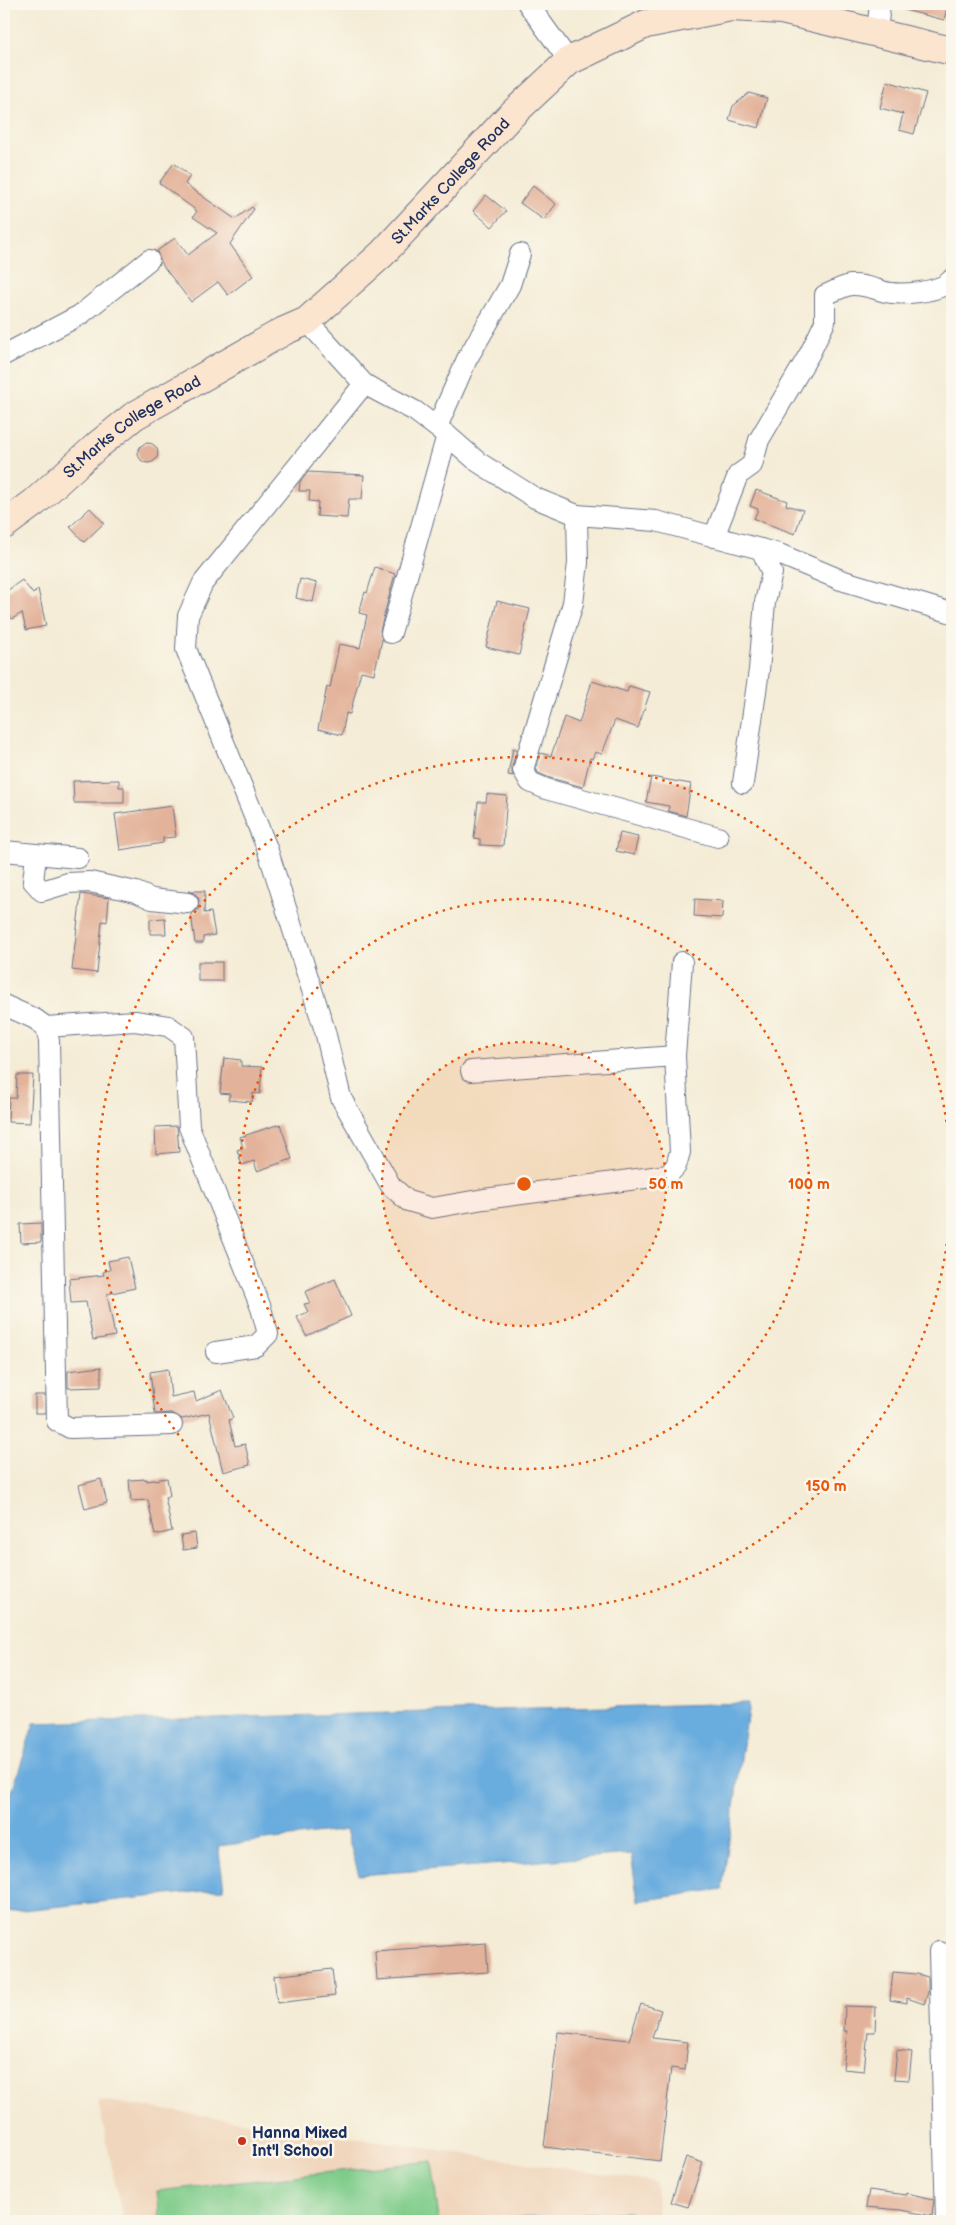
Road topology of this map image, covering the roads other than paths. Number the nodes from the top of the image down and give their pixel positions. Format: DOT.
graph roads {
  1 [pos="528,4"];
  2 [pos="880,4"];
  3 [pos="876,32"];
  4 [pos="952,51"];
  5 [pos="569,61"];
  6 [pos="520,254"];
  7 [pos="149,260"];
  8 [pos="952,279"];
  9 [pos="307,322"];
  10 [pos="4,355"];
  11 [pos="364,384"];
  12 [pos="442,431"];
  13 [pos="577,516"];
  14 [pos="4,525"];
  15 [pos="714,537"];
  16 [pos="761,549"];
  17 [pos="952,613"];
  18 [pos="391,633"];
  19 [pos="743,783"];
  20 [pos="718,837"];
  21 [pos="4,852"];
  22 [pos="36,856"];
  23 [pos="78,858"];
  24 [pos="188,903"];
  25 [pos="682,962"];
  26 [pos="4,1004"];
  27 [pos="46,1027"];
  28 [pos="675,1056"];
  29 [pos="471,1071"];
  30 [pos="216,1352"];
  31 [pos="172,1425"];
  32 [pos="939,1951"];
  33 [pos="948,2110"];
  34 [pos="946,2221"];
  1 -- 5 [label="street"];
  2 -- 3 [label="street"];
  3 -- 4 [label="main road, St.Marks College Road"];
  3 -- 5 [label="main road, St.Marks College Road"];
  5 -- 9 [label="main road, St.Marks College Road"];
  6 -- 12 [label="street"];
  7 -- 10 [label="street"];
  8 -- 15 [label="street"];
  9 -- 11 [label="street"];
  9 -- 14 [label="main road, St.Marks College Road"];
  11 -- 12 [label="street"];
  11 -- 28 [label="street"];
  12 -- 13 [label="street"];
  12 -- 18 [label="street"];
  13 -- 15 [label="street"];
  13 -- 20 [label="street"];
  15 -- 16 [label="street"];
  16 -- 17 [label="street"];
  16 -- 19 [label="street"];
  21 -- 22 [label="street"];
  22 -- 23 [label="street"];
  22 -- 24 [label="street"];
  25 -- 28 [label="street"];
  26 -- 27 [label="street"];
  27 -- 30 [label="street"];
  27 -- 31 [label="street"];
  28 -- 29 [label="street"];
  32 -- 33 [label="street"];
  33 -- 34 [label="street"];
}
